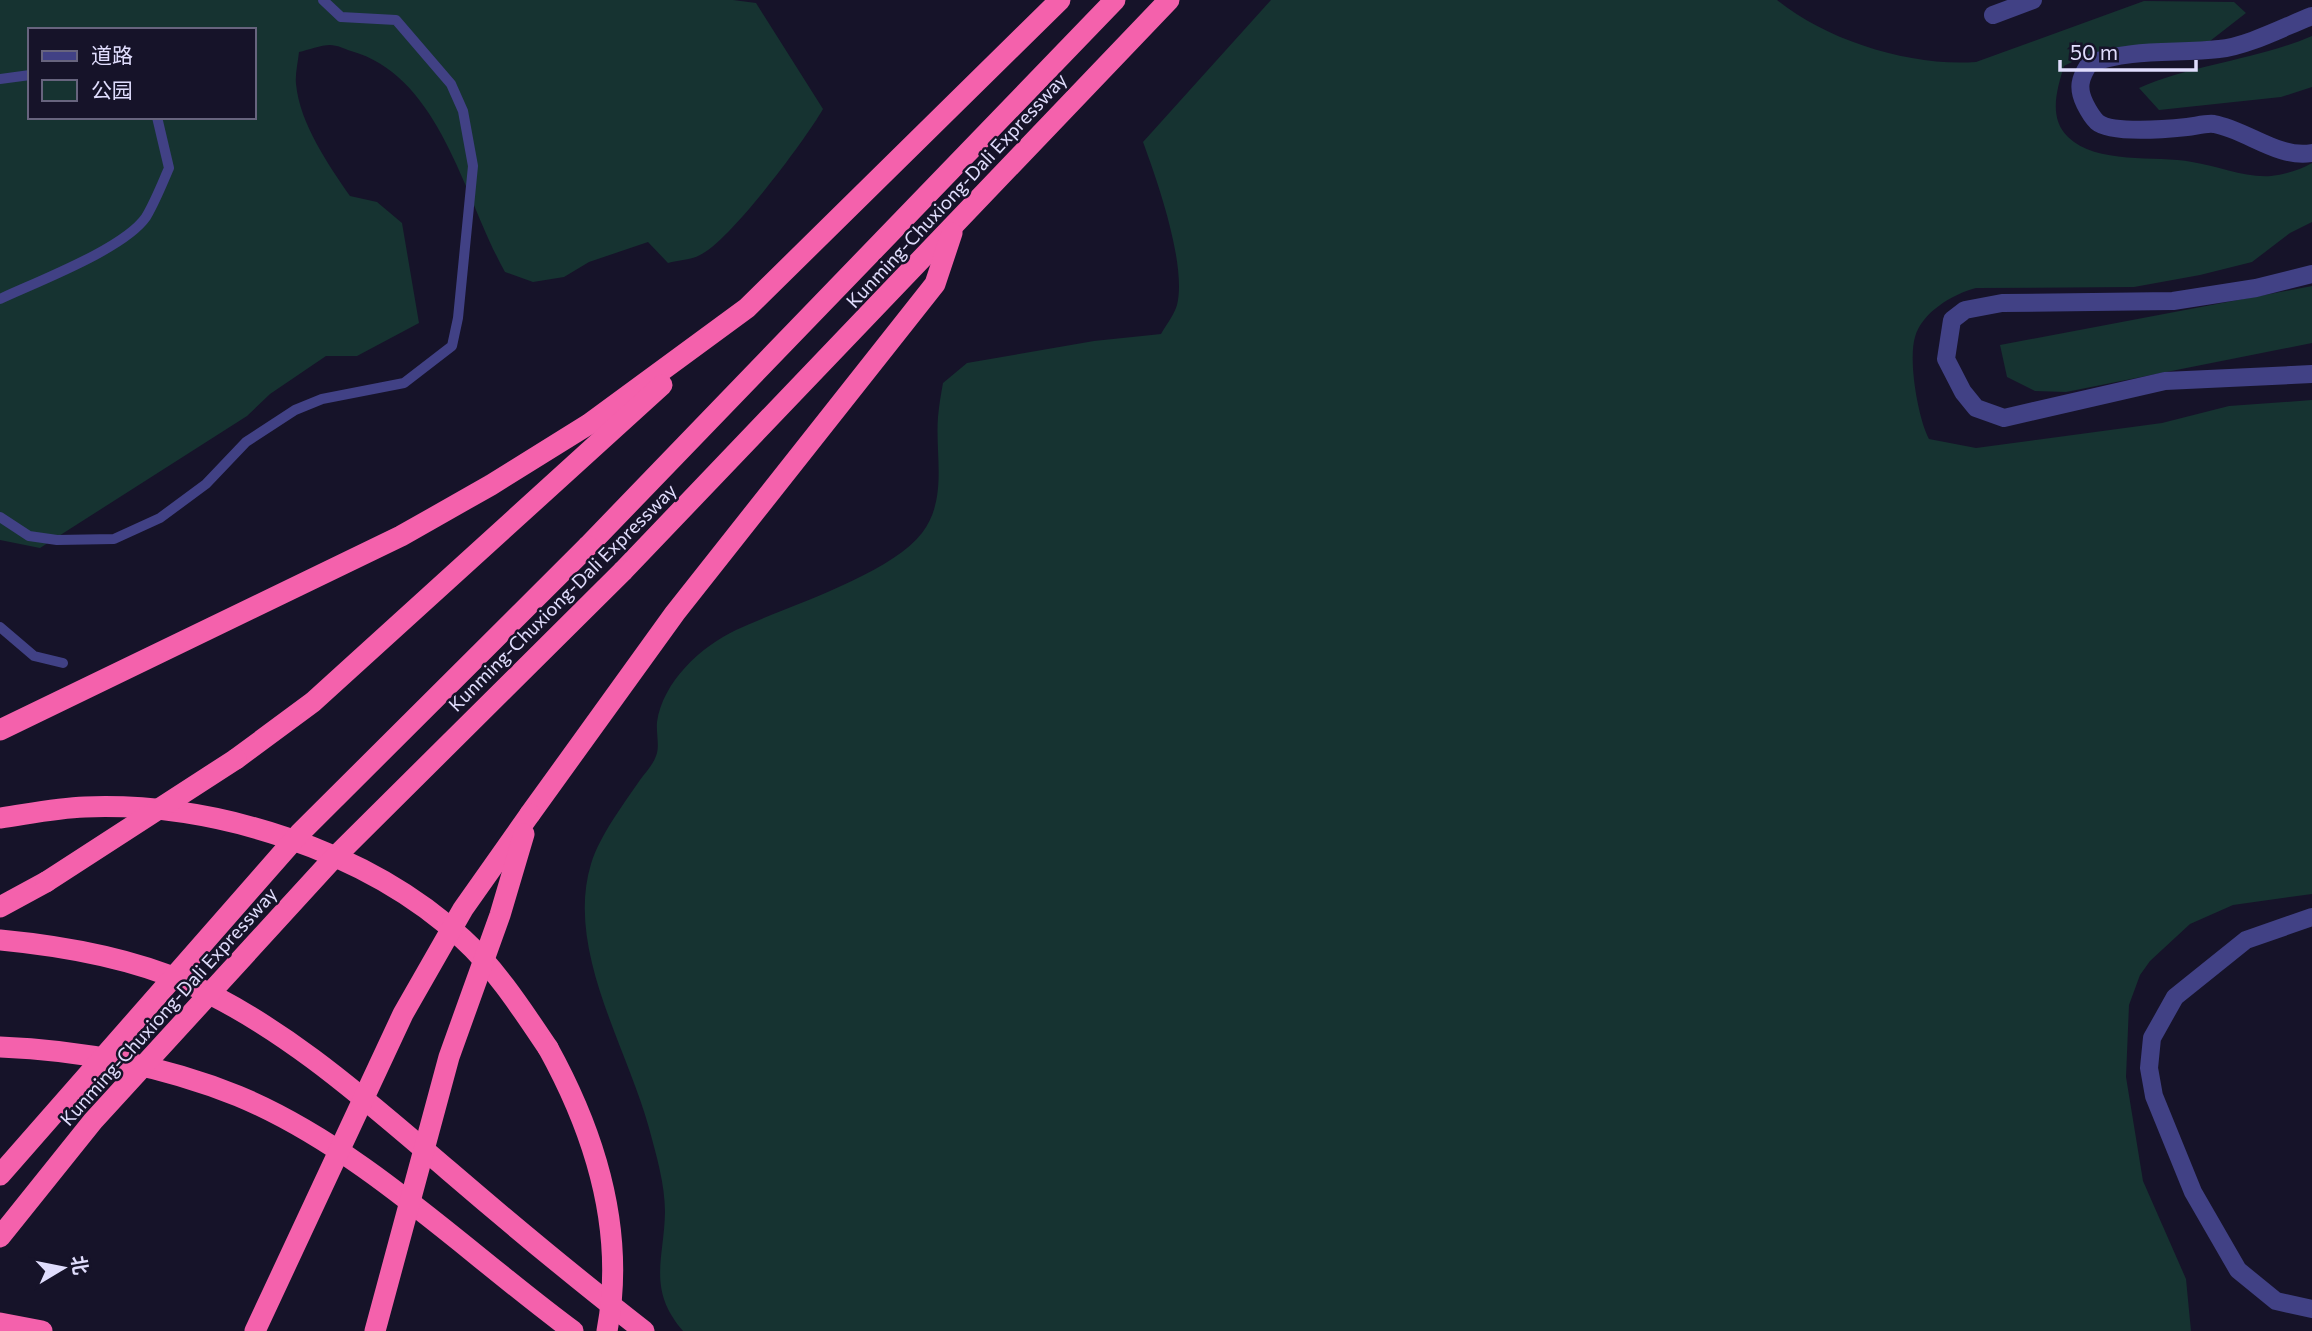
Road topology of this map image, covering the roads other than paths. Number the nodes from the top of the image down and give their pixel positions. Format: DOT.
graph roads {
  1 [pos="323,0"];
  2 [pos="1060,0"];
  3 [pos="1115,0"];
  4 [pos="1169,0"];
  5 [pos="2033,0"];
  6 [pos="1993,15"];
  7 [pos="2312,16"];
  8 [pos="28,75"];
  9 [pos="0,79"];
  10 [pos="157,119"];
  11 [pos="2312,153"];
  12 [pos="954,227"];
  13 [pos="2312,274"];
  14 [pos="0,299"];
  15 [pos="747,308"];
  16 [pos="2312,374"];
  17 [pos="0,517"];
  18 [pos="0,627"];
  19 [pos="63,663"];
  20 [pos="0,730"];
  21 [pos="530,814"];
  22 [pos="0,818"];
  23 [pos="0,907"];
  24 [pos="2312,917"];
  25 [pos="0,940"];
  26 [pos="0,1047"];
  27 [pos="0,1175"];
  28 [pos="0,1237"];
  29 [pos="2312,1309"];
  30 [pos="0,1323"];
  31 [pos="42,1331"];
  32 [pos="256,1331"];
  33 [pos="375,1331"];
  34 [pos="573,1331"];
  35 [pos="607,1331"];
  36 [pos="644,1331"];
  1 -- 17 [label="lane"];
  2 -- 15 [label="highway"];
  3 -- 27 [label="highway, Kunming-Chuxiong-Dali Expressway, bridge"];
  4 -- 12 [label="highway, Kunming-Chuxiong-Dali Expressway"];
  5 -- 6 [label="street"];
  7 -- 11 [label="street"];
  8 -- 9 [label="lane"];
  10 -- 14 [label="lane"];
  12 -- 21 [label="highway"];
  12 -- 28 [label="highway, Kunming-Chuxiong-Dali Expressway, bridge"];
  13 -- 16 [label="street"];
  15 -- 20 [label="highway"];
  15 -- 23 [label="highway, bridge"];
  18 -- 19 [label="lane"];
  21 -- 32 [label="highway, bridge"];
  21 -- 33 [label="highway, bridge"];
  22 -- 35 [label="highway, bridge"];
  24 -- 29 [label="street"];
  25 -- 36 [label="highway, bridge"];
  26 -- 34 [label="highway, bridge"];
  30 -- 31 [label="highway"];
}
